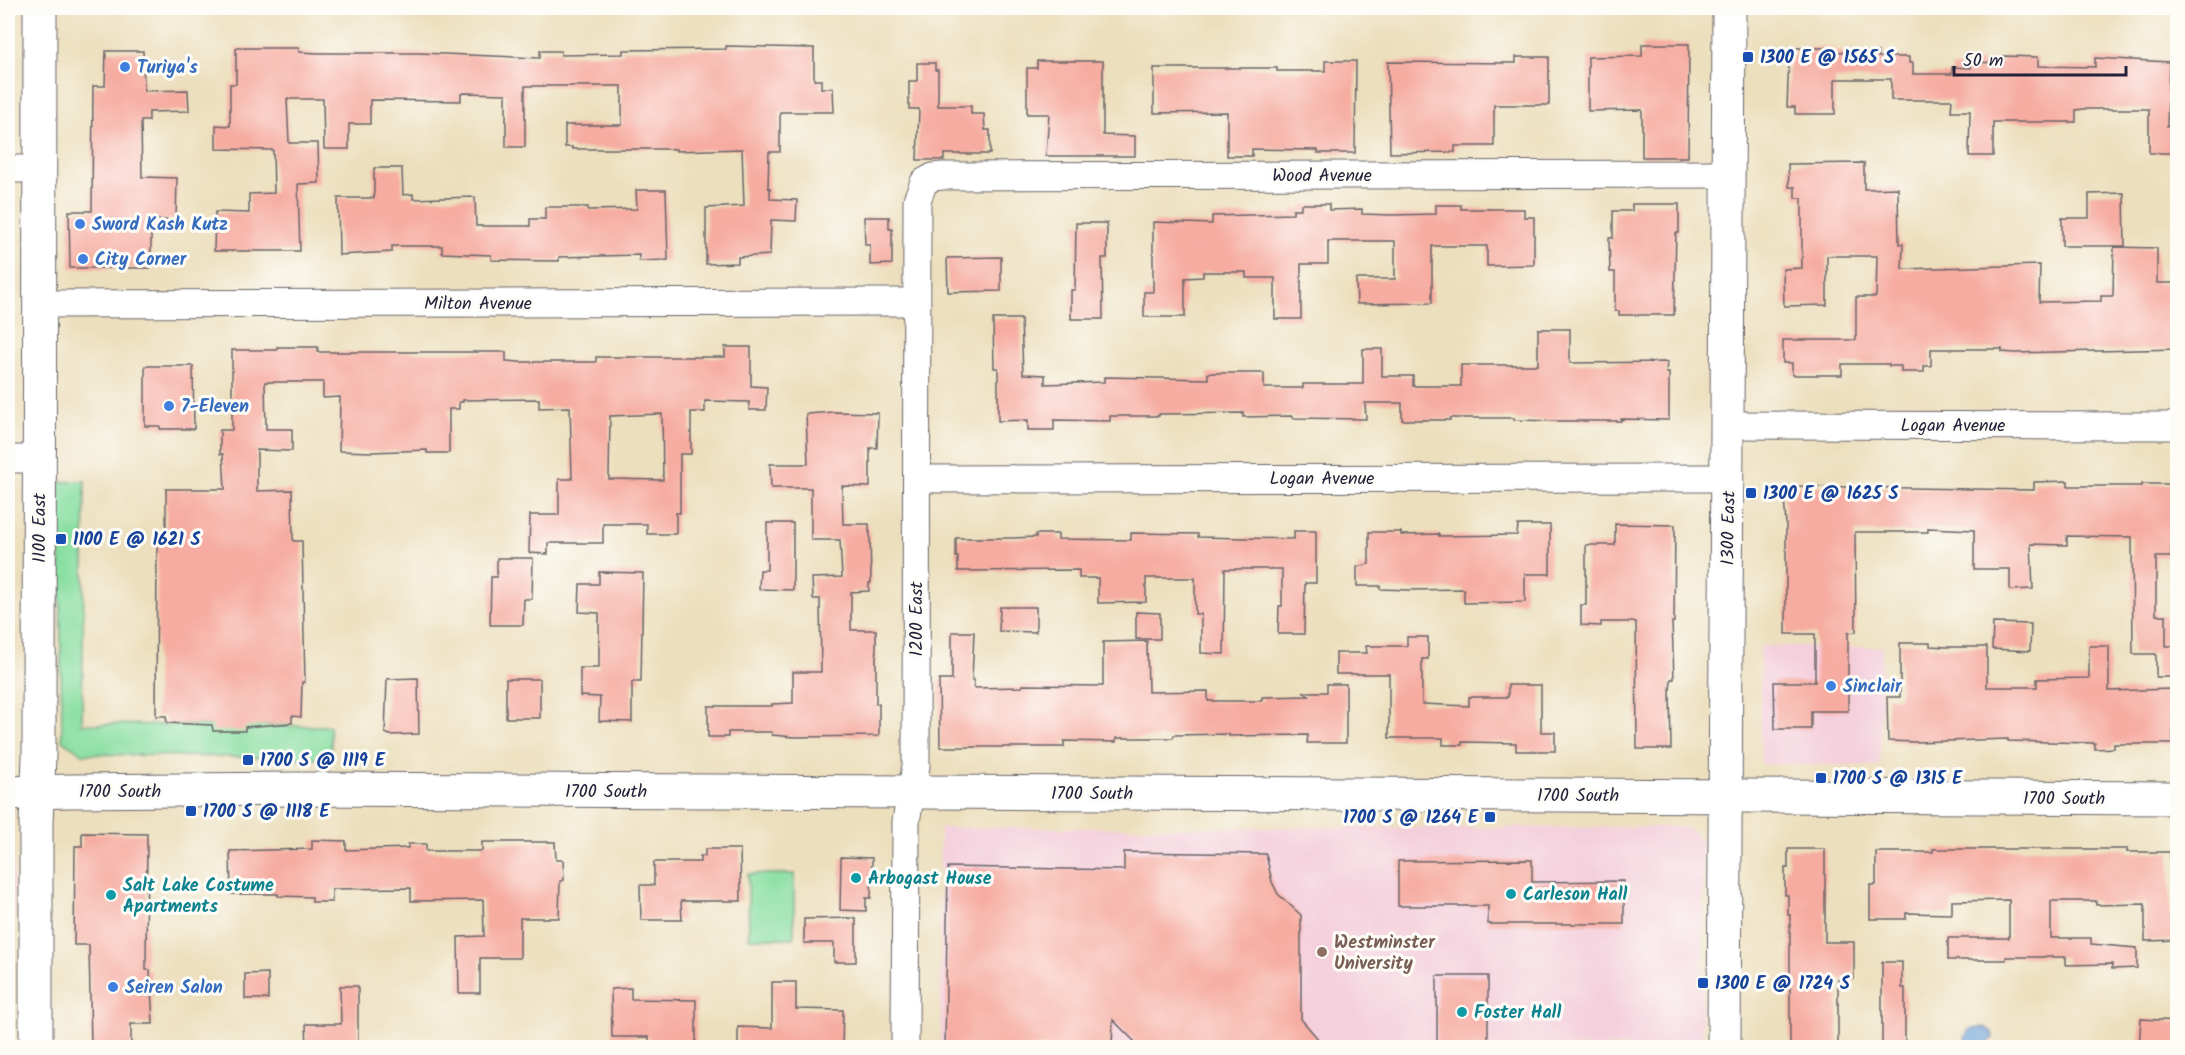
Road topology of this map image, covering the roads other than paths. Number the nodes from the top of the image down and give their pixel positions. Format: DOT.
graph roads {
  1 [pos="40,8"];
  2 [pos="1730,8"];
  3 [pos="8,169"];
  4 [pos="40,169"];
  5 [pos="1729,174"];
  6 [pos="920,189"];
  7 [pos="916,302"];
  8 [pos="39,304"];
  9 [pos="1728,424"];
  10 [pos="2178,426"];
  11 [pos="8,459"];
  12 [pos="39,459"];
  13 [pos="1728,478"];
  14 [pos="916,479"];
  15 [pos="22,792"];
  16 [pos="911,792"];
  17 [pos="1725,796"];
  18 [pos="2178,798"];
  19 [pos="36,1047"];
  20 [pos="905,1047"];
  21 [pos="1724,1047"];
  1 -- 4 [label="street, 1100 East"];
  2 -- 5 [label="street, 1300 East"];
  3 -- 4 [label="street"];
  4 -- 8 [label="street, 1100 East"];
  5 -- 6 [label="street, Wood Avenue"];
  5 -- 9 [label="street, 1300 East"];
  6 -- 7 [label="street, 1200 East"];
  7 -- 8 [label="street, Milton Avenue"];
  7 -- 14 [label="street, 1200 East"];
  8 -- 12 [label="street, 1100 East"];
  9 -- 10 [label="street, Logan Avenue"];
  9 -- 13 [label="street, 1300 East"];
  11 -- 12 [label="street"];
  12 -- 15 [label="street, 1100 East"];
  13 -- 14 [label="street, Logan Avenue"];
  13 -- 17 [label="street, 1300 East"];
  14 -- 16 [label="street, 1200 East"];
  15 -- 16 [label="street, 1700 South"];
  15 -- 19 [label="street, 1100 East"];
  16 -- 17 [label="street, 1700 South"];
  16 -- 20 [label="street, 1200 East"];
  17 -- 18 [label="street, 1700 South"];
  17 -- 21 [label="street, 1300 East"];
}
